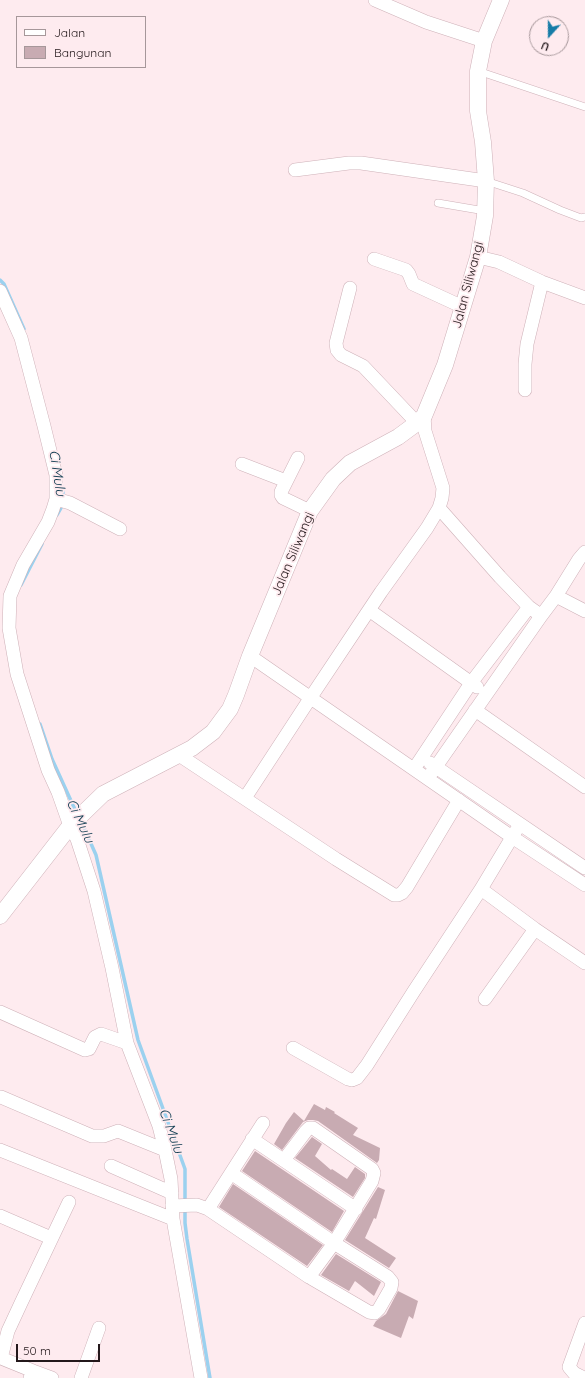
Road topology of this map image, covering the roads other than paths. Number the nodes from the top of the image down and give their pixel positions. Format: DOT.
graph roads {
  1 [pos="375,0"];
  2 [pos="500,0"];
  3 [pos="484,41"];
  4 [pos="478,70"];
  5 [pos="585,107"];
  6 [pos="295,170"];
  7 [pos="486,181"];
  8 [pos="438,203"];
  9 [pos="485,211"];
  10 [pos="585,218"];
  11 [pos="478,257"];
  12 [pos="374,259"];
  13 [pos="542,282"];
  14 [pos="350,288"];
  15 [pos="0,291"];
  16 [pos="585,298"];
  17 [pos="463,307"];
  18 [pos="525,390"];
  19 [pos="421,419"];
  20 [pos="298,458"];
  21 [pos="242,464"];
  22 [pos="286,481"];
  23 [pos="56,499"];
  24 [pos="438,508"];
  25 [pos="310,511"];
  26 [pos="120,529"];
  27 [pos="585,552"];
  28 [pos="556,596"];
  29 [pos="529,607"];
  30 [pos="369,610"];
  31 [pos="585,612"];
  32 [pos="541,616"];
  33 [pos="250,656"];
  34 [pos="471,683"];
  35 [pos="486,693"];
  36 [pos="311,697"];
  37 [pos="475,710"];
  38 [pos="179,755"];
  39 [pos="422,757"];
  40 [pos="436,767"];
  41 [pos="414,769"];
  42 [pos="428,778"];
  43 [pos="585,787"];
  44 [pos="245,798"];
  45 [pos="458,800"];
  46 [pos="520,824"];
  47 [pos="70,825"];
  48 [pos="512,837"];
  49 [pos="584,867"];
  50 [pos="573,877"];
  51 [pos="585,885"];
  52 [pos="481,888"];
  53 [pos="0,916"];
  54 [pos="535,929"];
  55 [pos="585,963"];
  56 [pos="486,999"];
  57 [pos="0,1012"];
  58 [pos="127,1043"];
  59 [pos="293,1048"];
  60 [pos="1,1097"];
  61 [pos="263,1123"];
  62 [pos="252,1139"];
  63 [pos="0,1150"];
  64 [pos="166,1150"];
  65 [pos="284,1160"];
  66 [pos="112,1166"];
  67 [pos="231,1173"];
  68 [pos="69,1202"];
  69 [pos="173,1206"];
  70 [pos="203,1207"];
  71 [pos="356,1208"];
  72 [pos="0,1216"];
  73 [pos="51,1238"];
  74 [pos="334,1243"];
  75 [pos="309,1277"];
  76 [pos="585,1323"];
  77 [pos="99,1328"];
  78 [pos="0,1358"];
  79 [pos="31,1374"];
  80 [pos="52,1378"];
  81 [pos="81,1378"];
  82 [pos="201,1378"];
  83 [pos="584,1378"];
  1 -- 3 [label="street"];
  2 -- 3 [label="street, Jalan Siliwangi"];
  3 -- 4 [label="street, Jalan Siliwangi"];
  4 -- 5 [label="lane"];
  4 -- 7 [label="street, Jalan Siliwangi"];
  6 -- 7 [label="street"];
  7 -- 9 [label="street, Jalan Siliwangi"];
  7 -- 10 [label="lane"];
  8 -- 9 [label="lane"];
  9 -- 11 [label="street, Jalan Siliwangi"];
  11 -- 13 [label="street"];
  11 -- 17 [label="street, Jalan Siliwangi"];
  12 -- 17 [label="street"];
  13 -- 16 [label="street"];
  13 -- 18 [label="street"];
  14 -- 19 [label="street"];
  15 -- 23 [label="street"];
  17 -- 19 [label="street, Jalan Siliwangi"];
  19 -- 24 [label="street"];
  19 -- 25 [label="street, Jalan Siliwangi"];
  20 -- 22 [label="street"];
  21 -- 22 [label="street"];
  22 -- 25 [label="street"];
  23 -- 26 [label="street"];
  23 -- 47 [label="street"];
  24 -- 29 [label="street"];
  24 -- 30 [label="street"];
  25 -- 33 [label="street, Jalan Siliwangi"];
  27 -- 28 [label="street"];
  28 -- 31 [label="street"];
  28 -- 32 [label="street"];
  29 -- 32 [label="street"];
  29 -- 34 [label="street"];
  30 -- 34 [label="street"];
  30 -- 36 [label="street"];
  32 -- 35 [label="street"];
  33 -- 36 [label="street"];
  33 -- 38 [label="street, Jalan Siliwangi"];
  34 -- 35 [label="street"];
  34 -- 39 [label="street"];
  35 -- 37 [label="street"];
  36 -- 41 [label="street"];
  36 -- 44 [label="street"];
  37 -- 40 [label="street"];
  37 -- 43 [label="street"];
  38 -- 44 [label="street"];
  38 -- 47 [label="street, Jalan Siliwangi"];
  39 -- 40 [label="street"];
  39 -- 41 [label="street"];
  40 -- 42 [label="street"];
  40 -- 46 [label="street"];
  41 -- 42 [label="street"];
  42 -- 45 [label="street"];
  44 -- 45 [label="street"];
  45 -- 48 [label="street"];
  46 -- 48 [label="street"];
  46 -- 49 [label="street"];
  47 -- 53 [label="street, Jalan Siliwangi"];
  47 -- 58 [label="street"];
  48 -- 50 [label="street"];
  48 -- 52 [label="street"];
  49 -- 50 [label="street"];
  50 -- 51 [label="street"];
  52 -- 54 [label="street"];
  52 -- 59 [label="street"];
  54 -- 55 [label="street"];
  54 -- 56 [label="street"];
  57 -- 58 [label="street"];
  58 -- 64 [label="street"];
  60 -- 64 [label="street"];
  61 -- 62 [label="street"];
  62 -- 65 [label="street"];
  62 -- 67 [label="street"];
  63 -- 69 [label="street"];
  64 -- 69 [label="street"];
  65 -- 71 [label="street"];
  65 -- 71 [label="street"];
  66 -- 69 [label="street"];
  67 -- 70 [label="street"];
  67 -- 74 [label="street"];
  68 -- 73 [label="street"];
  69 -- 70 [label="street"];
  69 -- 82 [label="street"];
  70 -- 75 [label="street"];
  71 -- 74 [label="street"];
  72 -- 73 [label="street"];
  73 -- 78 [label="street"];
  74 -- 75 [label="street"];
  74 -- 75 [label="street"];
  76 -- 83 [label="street"];
  77 -- 81 [label="street"];
  78 -- 79 [label="street"];
  79 -- 80 [label="street"];
}
